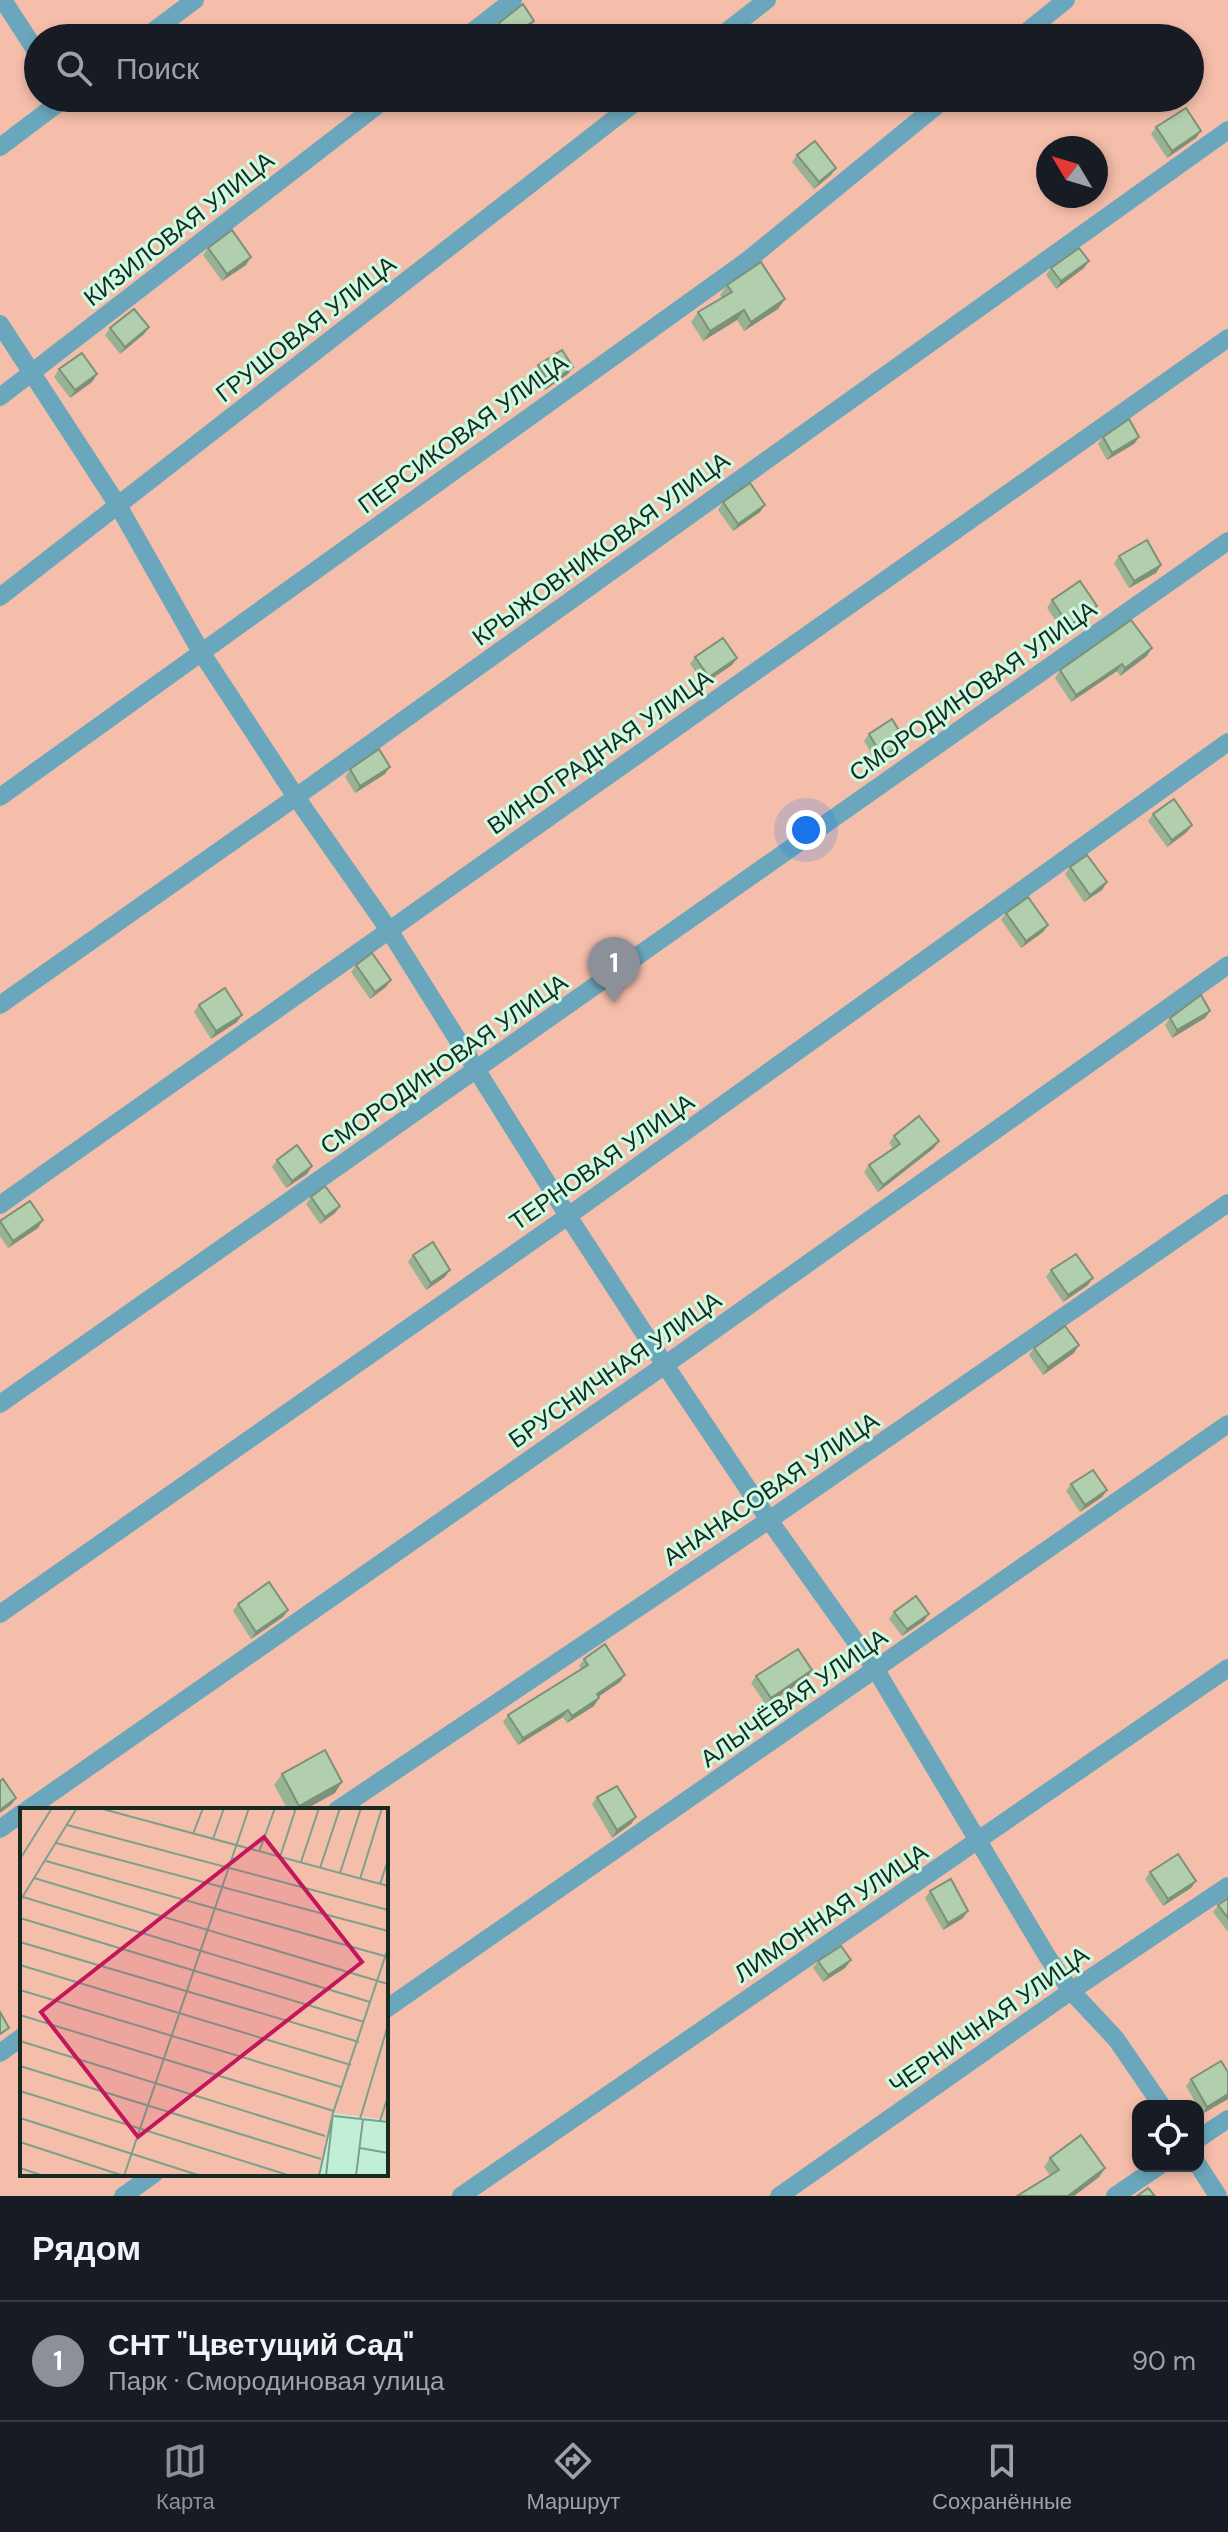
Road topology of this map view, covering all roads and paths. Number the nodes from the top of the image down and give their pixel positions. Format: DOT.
graph roads {
  1 [pos="3,0"];
  2 [pos="195,0"];
  3 [pos="513,0"];
  4 [pos="767,0"];
  5 [pos="1066,0"];
  6 [pos="163,24"];
  7 [pos="482,24"];
  8 [pos="736,24"];
  9 [pos="1036,24"];
  10 [pos="24,32"];
  11 [pos="46,112"];
  12 [pos="369,112"];
  13 [pos="623,112"];
  14 [pos="929,112"];
  15 [pos="1228,130"];
  16 [pos="0,147"];
  17 [pos="0,324"];
  18 [pos="1228,338"];
  19 [pos="32,373"];
  20 [pos="0,397"];
  21 [pos="119,507"];
  22 [pos="1228,541"];
  23 [pos="0,597"];
  24 [pos="201,652"];
  25 [pos="1228,742"];
  26 [pos="0,797"];
  27 [pos="296,797"];
  28 [pos="389,930"];
  29 [pos="1228,965"];
  30 [pos="0,1005"];
  31 [pos="476,1071"];
  32 [pos="1228,1203"];
  33 [pos="0,1205"];
  34 [pos="568,1216"];
  35 [pos="665,1365"];
  36 [pos="0,1404"];
  37 [pos="1228,1424"];
  38 [pos="769,1520"];
  39 [pos="0,1614"];
  40 [pos="1228,1668"];
  41 [pos="876,1670"];
  42 [pos="30,1808"];
  43 [pos="340,1808"];
  44 [pos="20,1815"];
  45 [pos="0,1829"];
  46 [pos="979,1841"];
  47 [pos="1228,1886"];
  48 [pos="1071,1991"];
  49 [pos="388,2008"];
  50 [pos="20,2038"];
  51 [pos="0,2053"];
  52 [pos="1158,2100"];
  53 [pos="1228,2119"];
  54 [pos="1204,2135"];
  55 [pos="1150,2172"];
  56 [pos="1203,2172"];
  57 [pos="151,2176"];
  58 [pos="123,2196"];
  59 [pos="461,2196"];
  60 [pos="779,2196"];
  61 [pos="1115,2196"];
  62 [pos="1218,2196"];
  1 -- 10 [label="street"];
  2 -- 6 [label="street"];
  3 -- 7 [label="street"];
  4 -- 8 [label="street"];
  5 -- 9 [label="street"];
  11 -- 16 [label="street"];
  12 -- 19 [label="street, КИЗИЛОВАЯ УЛИЦА"];
  13 -- 21 [label="street, ГРУШОВАЯ УЛИЦА"];
  14 -- 24 [label="street, ПЕРСИКОВАЯ УЛИЦА"];
  15 -- 27 [label="street, КРЫЖОВНИКОВАЯ УЛИЦА"];
  17 -- 19 [label="street"];
  18 -- 28 [label="street, ВИНОГРАДНАЯ УЛИЦА"];
  19 -- 20 [label="street, КИЗИЛОВАЯ УЛИЦА"];
  19 -- 21 [label="street"];
  21 -- 23 [label="street, ГРУШОВАЯ УЛИЦА"];
  21 -- 24 [label="street"];
  22 -- 31 [label="street, СМОРОДИНОВАЯ УЛИЦА"];
  24 -- 26 [label="street, ПЕРСИКОВАЯ УЛИЦА"];
  24 -- 27 [label="street"];
  25 -- 34 [label="street, ТЕРНОВАЯ УЛИЦА"];
  27 -- 28 [label="street"];
  27 -- 30 [label="street, КРЫЖОВНИКОВАЯ УЛИЦА"];
  28 -- 31 [label="street"];
  28 -- 33 [label="street, ВИНОГРАДНАЯ УЛИЦА"];
  29 -- 35 [label="street, БРУСНИЧНАЯ УЛИЦА"];
  31 -- 34 [label="street"];
  31 -- 36 [label="street, СМОРОДИНОВАЯ УЛИЦА"];
  32 -- 38 [label="street, АНАНАСОВАЯ УЛИЦА"];
  34 -- 35 [label="street"];
  34 -- 39 [label="street, ТЕРНОВАЯ УЛИЦА"];
  35 -- 38 [label="street"];
  35 -- 42 [label="street, БРУСНИЧНАЯ УЛИЦА"];
  37 -- 41 [label="street, АЛЫЧЁВАЯ УЛИЦА"];
  38 -- 41 [label="street"];
  38 -- 43 [label="street, АНАНАСОВАЯ УЛИЦА"];
  40 -- 46 [label="street, ЛИМОННАЯ УЛИЦА"];
  41 -- 46 [label="street"];
  41 -- 49 [label="street, АЛЫЧЁВАЯ УЛИЦА"];
  44 -- 45 [label="street, БРУСНИЧНАЯ УЛИЦА"];
  46 -- 48 [label="street"];
  46 -- 59 [label="street, ЛИМОННАЯ УЛИЦА"];
  47 -- 48 [label="street, ЧЕРНИЧНАЯ УЛИЦА"];
  48 -- 52 [label="street"];
  48 -- 60 [label="street, ЧЕРНИЧНАЯ УЛИЦА"];
  50 -- 51 [label="street"];
  53 -- 54 [label="street"];
  55 -- 61 [label="street"];
  56 -- 62 [label="street"];
  57 -- 58 [label="street"];
}
